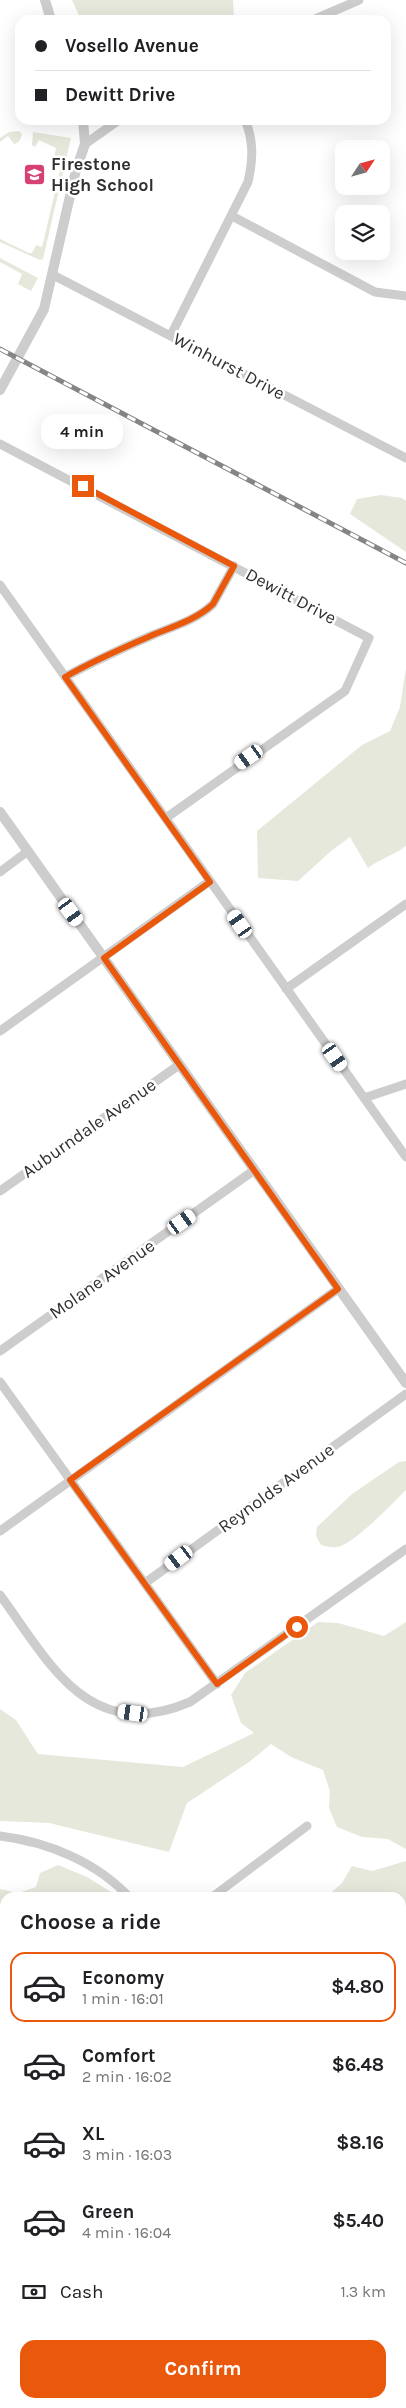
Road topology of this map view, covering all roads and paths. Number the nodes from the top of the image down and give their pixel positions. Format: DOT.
graph roads {
  1 [pos="45,0"];
  2 [pos="359,0"];
  3 [pos="50,15"];
  4 [pos="324,15"];
  5 [pos="84,125"];
  6 [pos="112,125"];
  7 [pos="247,125"];
  8 [pos="85,144"];
  9 [pos="232,216"];
  10 [pos="53,275"];
  11 [pos="406,296"];
  12 [pos="171,335"];
  13 [pos="0,390"];
  14 [pos="0,444"];
  15 [pos="406,458"];
  16 [pos="234,566"];
  17 [pos="0,585"];
  18 [pos="65,677"];
  19 [pos="0,812"];
  20 [pos="166,818"];
  21 [pos="28,851"];
  22 [pos="0,872"];
  23 [pos="210,882"];
  24 [pos="406,904"];
  25 [pos="104,958"];
  26 [pos="286,989"];
  27 [pos="0,1031"];
  28 [pos="178,1065"];
  29 [pos="406,1084"];
  30 [pos="364,1098"];
  31 [pos="406,1157"];
  32 [pos="254,1171"];
  33 [pos="0,1191"];
  34 [pos="338,1289"];
  35 [pos="0,1351"];
  36 [pos="0,1382"];
  37 [pos="406,1383"];
  38 [pos="406,1394"];
  39 [pos="70,1480"];
  40 [pos="0,1531"];
  41 [pos="406,1549"];
  42 [pos="145,1583"];
  43 [pos="0,1595"];
  44 [pos="217,1684"];
  45 [pos="307,1826"];
  46 [pos="0,1836"];
  47 [pos="123,1892"];
  48 [pos="219,1892"];
  1 -- 3 [label="street"];
  2 -- 4 [label="street"];
  5 -- 8 [label="street"];
  6 -- 8 [label="street"];
  7 -- 9 [label="street"];
  8 -- 10 [label="street"];
  9 -- 11 [label="street"];
  9 -- 12 [label="street"];
  10 -- 12 [label="street, Winhurst Drive"];
  10 -- 13 [label="street"];
  12 -- 15 [label="street, Winhurst Drive"];
  14 -- 16 [label="street, Dewitt Drive"];
  16 -- 18 [label="street"];
  16 -- 20 [label="street, Dewitt Drive"];
  17 -- 18 [label="street"];
  18 -- 20 [label="street"];
  19 -- 21 [label="street"];
  20 -- 23 [label="street"];
  21 -- 22 [label="street"];
  21 -- 25 [label="street"];
  23 -- 25 [label="street"];
  23 -- 26 [label="street"];
  24 -- 26 [label="street"];
  25 -- 27 [label="street"];
  25 -- 28 [label="street"];
  26 -- 30 [label="street"];
  28 -- 32 [label="street"];
  28 -- 33 [label="street, Auburndale Avenue"];
  29 -- 30 [label="street"];
  30 -- 31 [label="street"];
  32 -- 34 [label="street"];
  32 -- 35 [label="street, Molane Avenue"];
  34 -- 37 [label="street"];
  34 -- 39 [label="street"];
  36 -- 39 [label="street"];
  38 -- 42 [label="street, Reynolds Avenue"];
  39 -- 40 [label="street"];
  39 -- 42 [label="street"];
  41 -- 44 [label="street"];
  42 -- 44 [label="street"];
  43 -- 44 [label="street"];
  45 -- 48 [label="street"];
  46 -- 47 [label="street"];
}
